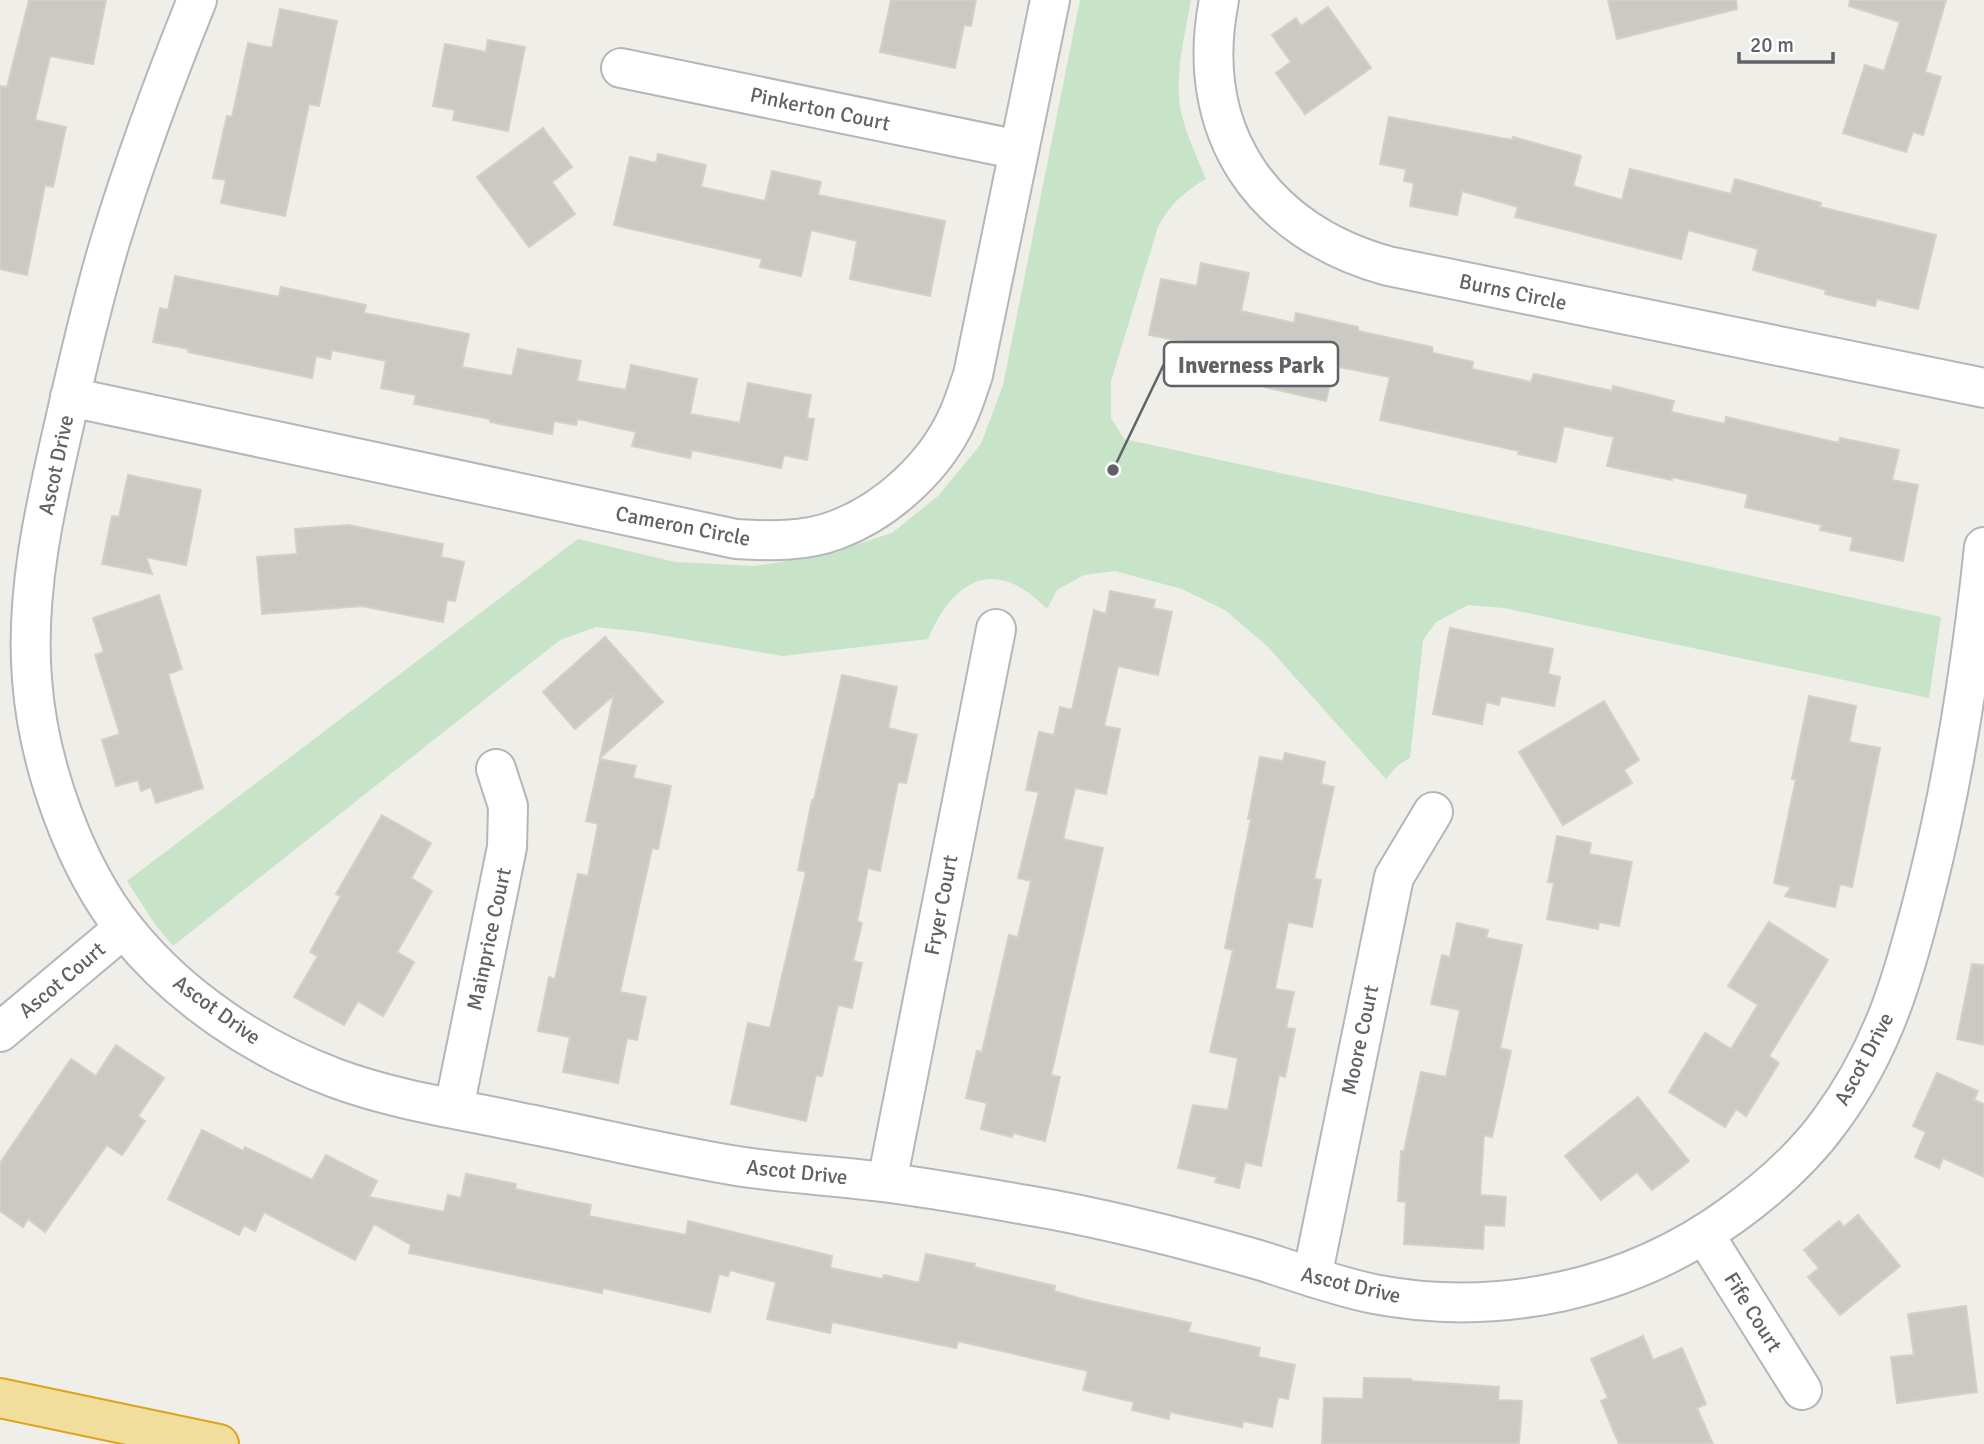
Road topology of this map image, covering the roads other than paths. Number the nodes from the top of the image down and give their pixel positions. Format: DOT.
graph roads {
  1 [pos="197,0"];
  2 [pos="1050,0"];
  3 [pos="1219,0"];
  4 [pos="621,68"];
  5 [pos="1018,149"];
  6 [pos="1984,388"];
  7 [pos="70,397"];
  8 [pos="1984,547"];
  9 [pos="996,629"];
  10 [pos="496,769"];
  11 [pos="1433,811"];
  12 [pos="124,928"];
  13 [pos="0,1032"];
  14 [pos="454,1108"];
  15 [pos="887,1182"];
  16 [pos="1704,1234"];
  17 [pos="1312,1277"];
  18 [pos="1802,1390"];
  19 [pos="0,1398"];
  20 [pos="219,1444"];
  1 -- 7 [label="street, Ascot Drive"];
  2 -- 5 [label="street, Cameron Circle"];
  3 -- 6 [label="street, Burns Circle"];
  4 -- 5 [label="street, Pinkerton Court"];
  5 -- 7 [label="street, Cameron Circle"];
  7 -- 12 [label="street, Ascot Drive"];
  8 -- 16 [label="street, Ascot Drive"];
  9 -- 15 [label="street, Fryer Court"];
  10 -- 14 [label="street, Mainprice Court"];
  11 -- 17 [label="street, Moore Court"];
  12 -- 13 [label="street, Ascot Court"];
  12 -- 14 [label="street, Ascot Drive"];
  14 -- 15 [label="street, Ascot Drive"];
  15 -- 17 [label="street, Ascot Drive"];
  16 -- 17 [label="street, Ascot Drive"];
  16 -- 18 [label="street, Fife Court"];
  19 -- 20 [label="highway"];
}
